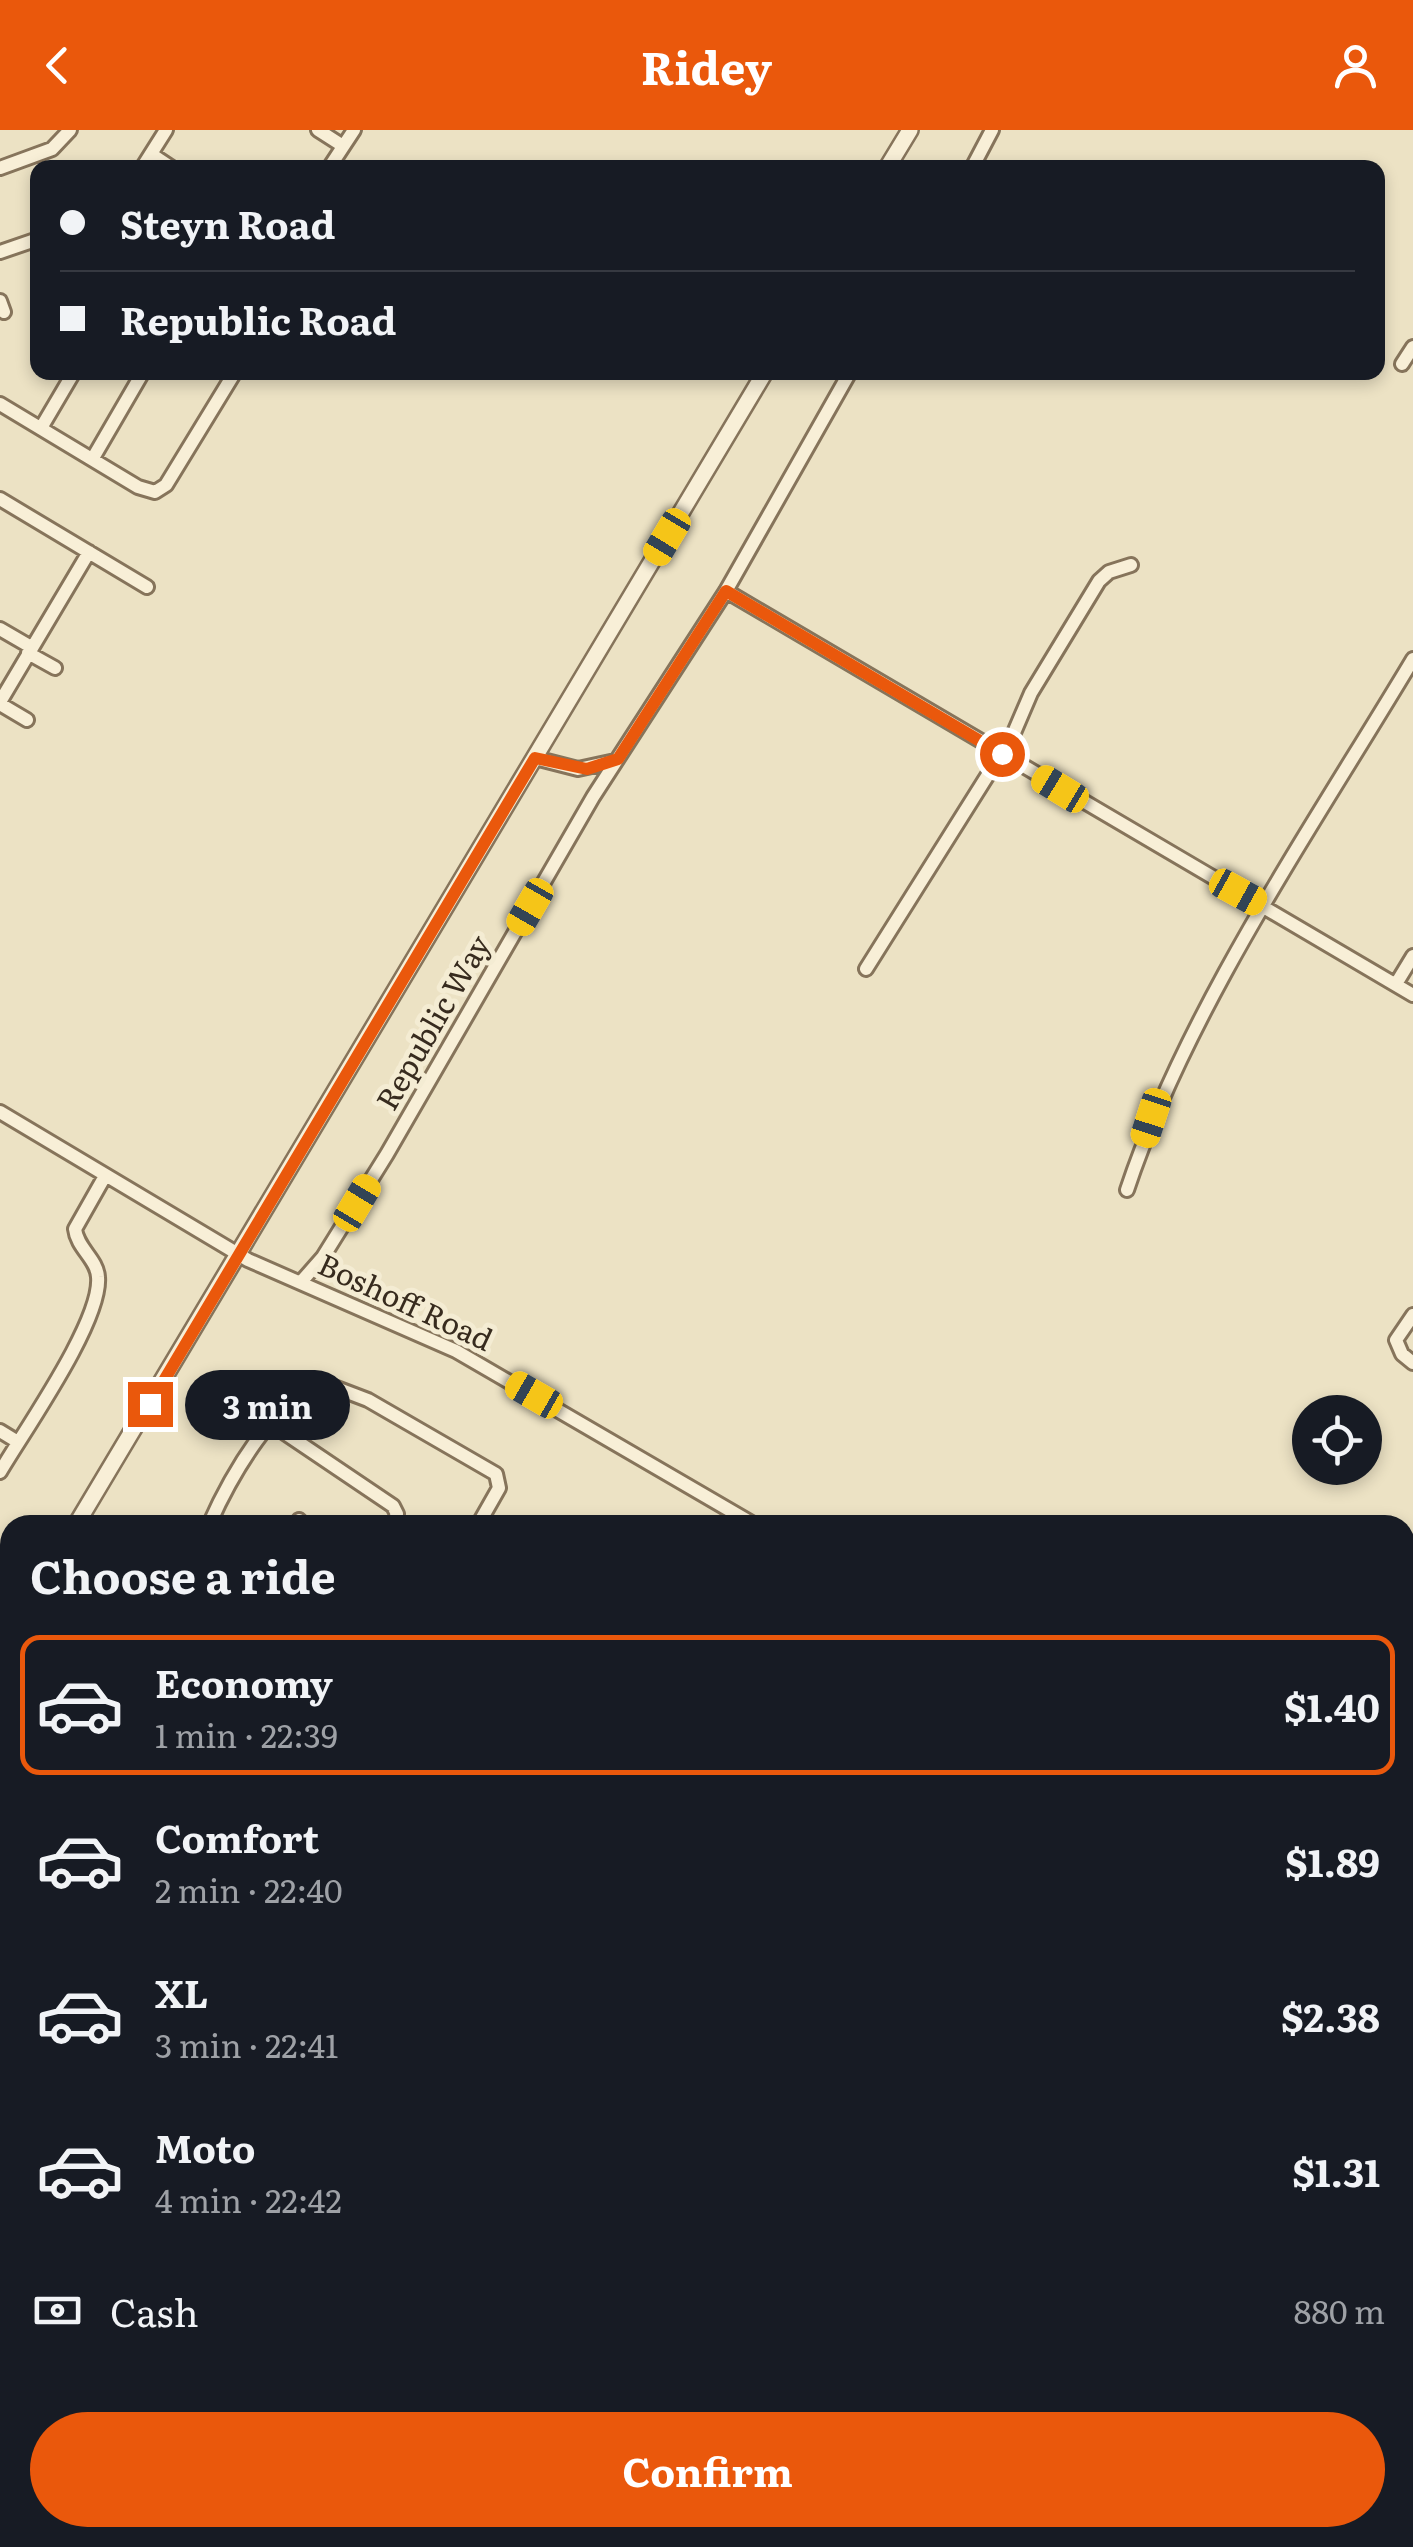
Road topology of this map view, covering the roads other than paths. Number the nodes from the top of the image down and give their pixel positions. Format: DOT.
graph roads {
  1 [pos="70,130"];
  2 [pos="166,130"];
  3 [pos="318,130"];
  4 [pos="354,130"];
  5 [pos="910,130"];
  6 [pos="983,130"];
  7 [pos="992,130"];
  8 [pos="343,146"];
  9 [pos="983,147"];
  10 [pos="151,154"];
  11 [pos="147,160"];
  12 [pos="160,160"];
  13 [pos="334,160"];
  14 [pos="893,160"];
  15 [pos="976,160"];
  16 [pos="0,168"];
  17 [pos="30,241"];
  18 [pos="0,252"];
  19 [pos="1413,347"];
  20 [pos="1402,364"];
  21 [pos="69,380"];
  22 [pos="139,380"];
  23 [pos="230,380"];
  24 [pos="760,380"];
  25 [pos="845,380"];
  26 [pos="0,404"];
  27 [pos="41,428"];
  28 [pos="92,458"];
  29 [pos="0,499"];
  30 [pos="89,552"];
  31 [pos="1132,566"];
  32 [pos="147,587"];
  33 [pos="726,591"];
  34 [pos="0,629"];
  35 [pos="30,650"];
  36 [pos="1413,659"];
  37 [pos="55,668"];
  38 [pos="0,703"];
  39 [pos="26,720"];
  40 [pos="1003,755"];
  41 [pos="535,758"];
  42 [pos="618,759"];
  43 [pos="1265,907"];
  44 [pos="1413,956"];
  45 [pos="866,969"];
  46 [pos="1396,984"];
  47 [pos="1413,996"];
  48 [pos="0,1112"];
  49 [pos="105,1176"];
  50 [pos="1128,1190"];
  51 [pos="238,1254"];
  52 [pos="300,1282"];
  53 [pos="1413,1315"];
  54 [pos="1413,1363"];
  55 [pos="270,1423"];
  56 [pos="0,1432"];
  57 [pos="18,1442"];
  58 [pos="0,1472"];
  59 [pos="82,1515"];
  60 [pos="216,1515"];
  61 [pos="397,1515"];
  62 [pos="483,1515"];
  63 [pos="738,1515"];
  1 -- 16 [label="street"];
  2 -- 10 [label="street"];
  3 -- 8 [label="street"];
  4 -- 8 [label="street"];
  5 -- 14 [label="street"];
  6 -- 9 [label="street"];
  7 -- 9 [label="street"];
  8 -- 13 [label="street"];
  9 -- 15 [label="street"];
  10 -- 11 [label="street"];
  10 -- 12 [label="street"];
  17 -- 18 [label="street"];
  19 -- 20 [label="street"];
  21 -- 27 [label="street"];
  22 -- 28 [label="street"];
  23 -- 28 [label="street"];
  24 -- 41 [label="street"];
  25 -- 33 [label="street, Republic Way"];
  26 -- 27 [label="street"];
  27 -- 28 [label="street"];
  29 -- 30 [label="street"];
  30 -- 32 [label="street"];
  30 -- 35 [label="street"];
  31 -- 40 [label="street"];
  33 -- 40 [label="street"];
  33 -- 42 [label="street, Republic Way"];
  34 -- 35 [label="street"];
  35 -- 37 [label="street"];
  35 -- 38 [label="street"];
  36 -- 43 [label="street"];
  38 -- 39 [label="street"];
  40 -- 43 [label="street"];
  40 -- 45 [label="street"];
  41 -- 42 [label="street"];
  41 -- 51 [label="street"];
  42 -- 52 [label="street, Republic Way"];
  43 -- 46 [label="street"];
  43 -- 50 [label="street"];
  44 -- 46 [label="street"];
  46 -- 47 [label="street"];
  48 -- 49 [label="street, Boshoff Road"];
  49 -- 51 [label="street, Boshoff Road"];
  49 -- 57 [label="street"];
  51 -- 52 [label="street, Boshoff Road"];
  51 -- 59 [label="street"];
  52 -- 63 [label="street, Boshoff Road"];
  53 -- 54 [label="street"];
  55 -- 60 [label="street"];
  55 -- 61 [label="street"];
  55 -- 62 [label="street"];
  56 -- 57 [label="street"];
  57 -- 58 [label="street"];
}
